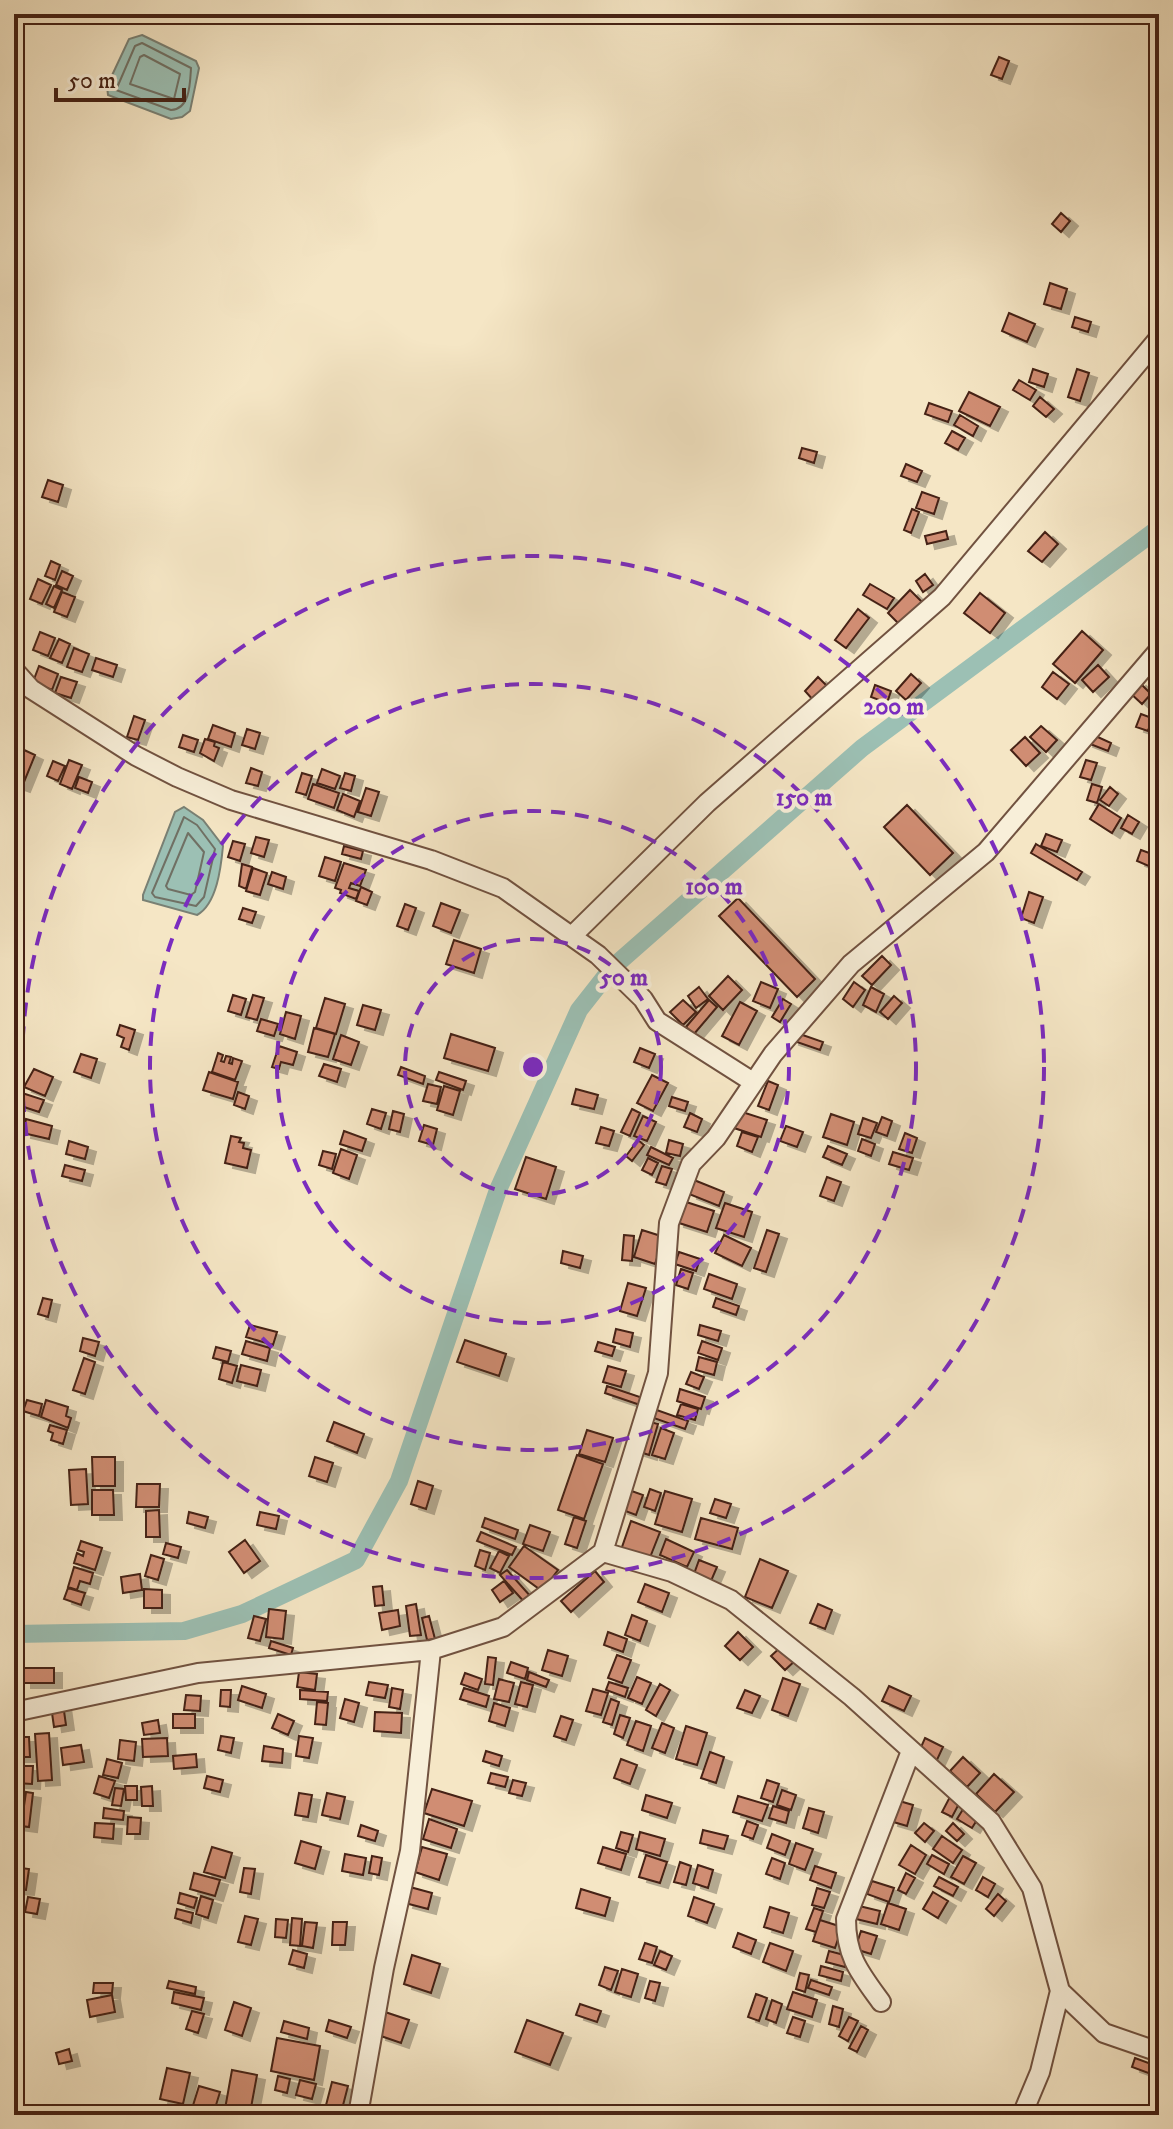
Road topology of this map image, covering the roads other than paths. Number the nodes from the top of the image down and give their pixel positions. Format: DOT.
graph roads {
  1 [pos="1159,338"];
  2 [pos="1159,650"];
  3 [pos="14,670"];
  4 [pos="573,935"];
  5 [pos="753,1082"];
  6 [pos="603,1552"];
  7 [pos="431,1650"];
  8 [pos="14,1712"];
  9 [pos="911,1751"];
  10 [pos="1060,1991"];
  11 [pos="881,2002"];
  12 [pos="1159,2052"];
  13 [pos="358,2115"];
  14 [pos="1022,2115"];
  1 -- 4 [label="street"];
  2 -- 5 [label="street"];
  3 -- 4 [label="street"];
  4 -- 5 [label="street"];
  5 -- 6 [label="street"];
  6 -- 7 [label="street"];
  6 -- 9 [label="street"];
  7 -- 8 [label="street"];
  7 -- 13 [label="street"];
  9 -- 10 [label="street"];
  9 -- 11 [label="street"];
  10 -- 12 [label="street"];
  10 -- 14 [label="street"];
}
